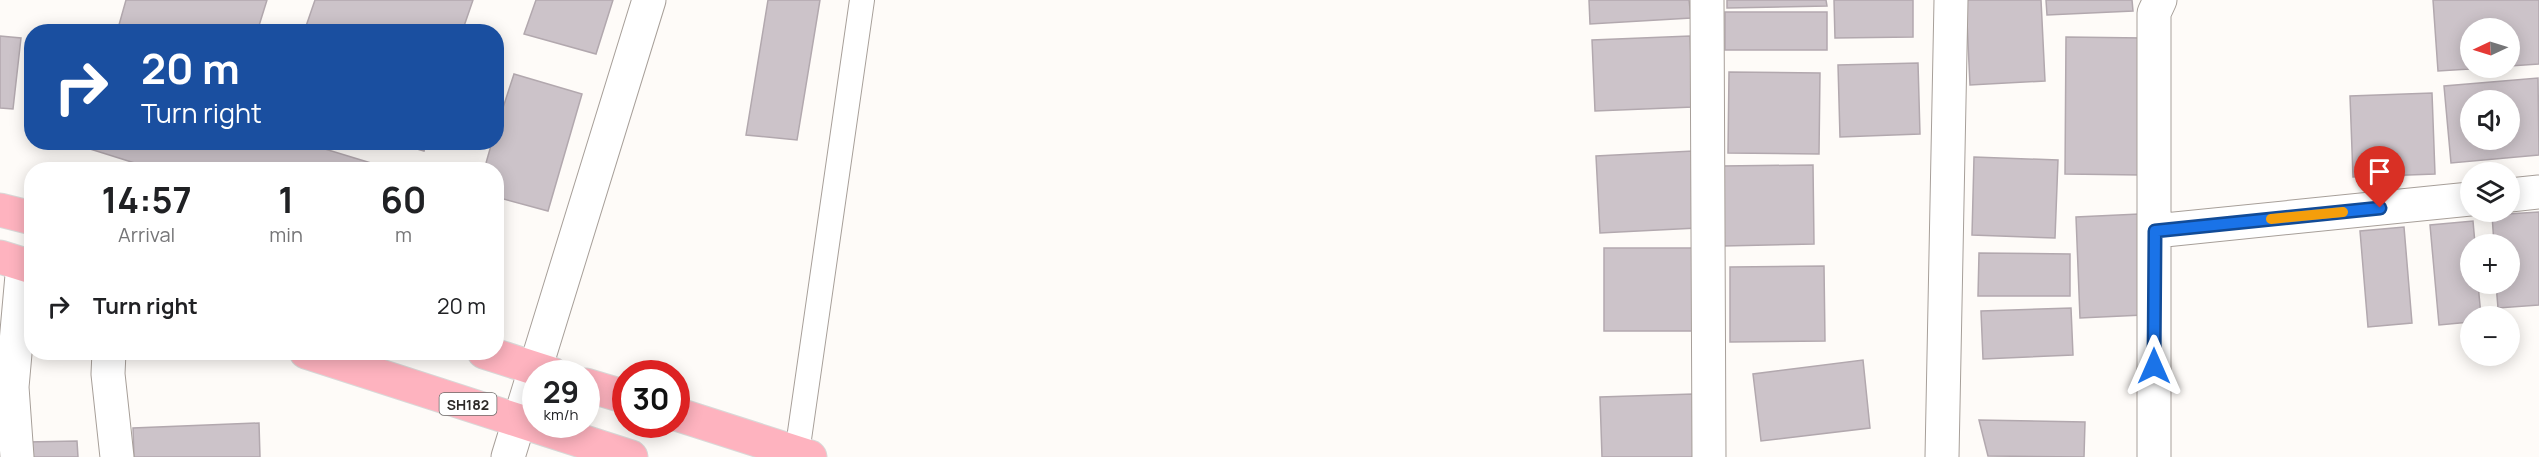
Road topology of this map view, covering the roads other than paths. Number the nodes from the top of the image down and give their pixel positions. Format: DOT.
graph roads {
  1 [pos="649,0"];
  2 [pos="862,0"];
  3 [pos="1707,0"];
  4 [pos="1951,0"];
  5 [pos="2160,0"];
  6 [pos="2539,192"];
  7 [pos="2520,194"];
  8 [pos="2460,200"];
  9 [pos="0,210"];
  10 [pos="24,216"];
  11 [pos="2155,231"];
  12 [pos="18,263"];
  13 [pos="504,358"];
  14 [pos="109,360"];
  15 [pos="331,360"];
  16 [pos="547,360"];
  17 [pos="522,364"];
  18 [pos="522,412"];
  19 [pos="690,418"];
  20 [pos="518,420"];
  21 [pos="804,455"];
  22 [pos="17,457"];
  23 [pos="117,457"];
  24 [pos="508,457"];
  25 [pos="631,457"];
  26 [pos="1709,457"];
  27 [pos="1942,457"];
  28 [pos="2154,457"];
  1 -- 16 [label="street"];
  2 -- 21 [label="lane"];
  3 -- 26 [label="street"];
  4 -- 27 [label="street"];
  5 -- 11 [label="street"];
  6 -- 7 [label="street"];
  8 -- 11 [label="street"];
  9 -- 10 [label="main road"];
  11 -- 28 [label="street"];
  12 -- 22 [label="street"];
  13 -- 17 [label="main road"];
  14 -- 23 [label="street"];
  15 -- 20 [label="main road, SH182"];
  18 -- 20 [label="street"];
  19 -- 21 [label="main road"];
  20 -- 24 [label="street"];
  20 -- 25 [label="main road, SH182"];
}
